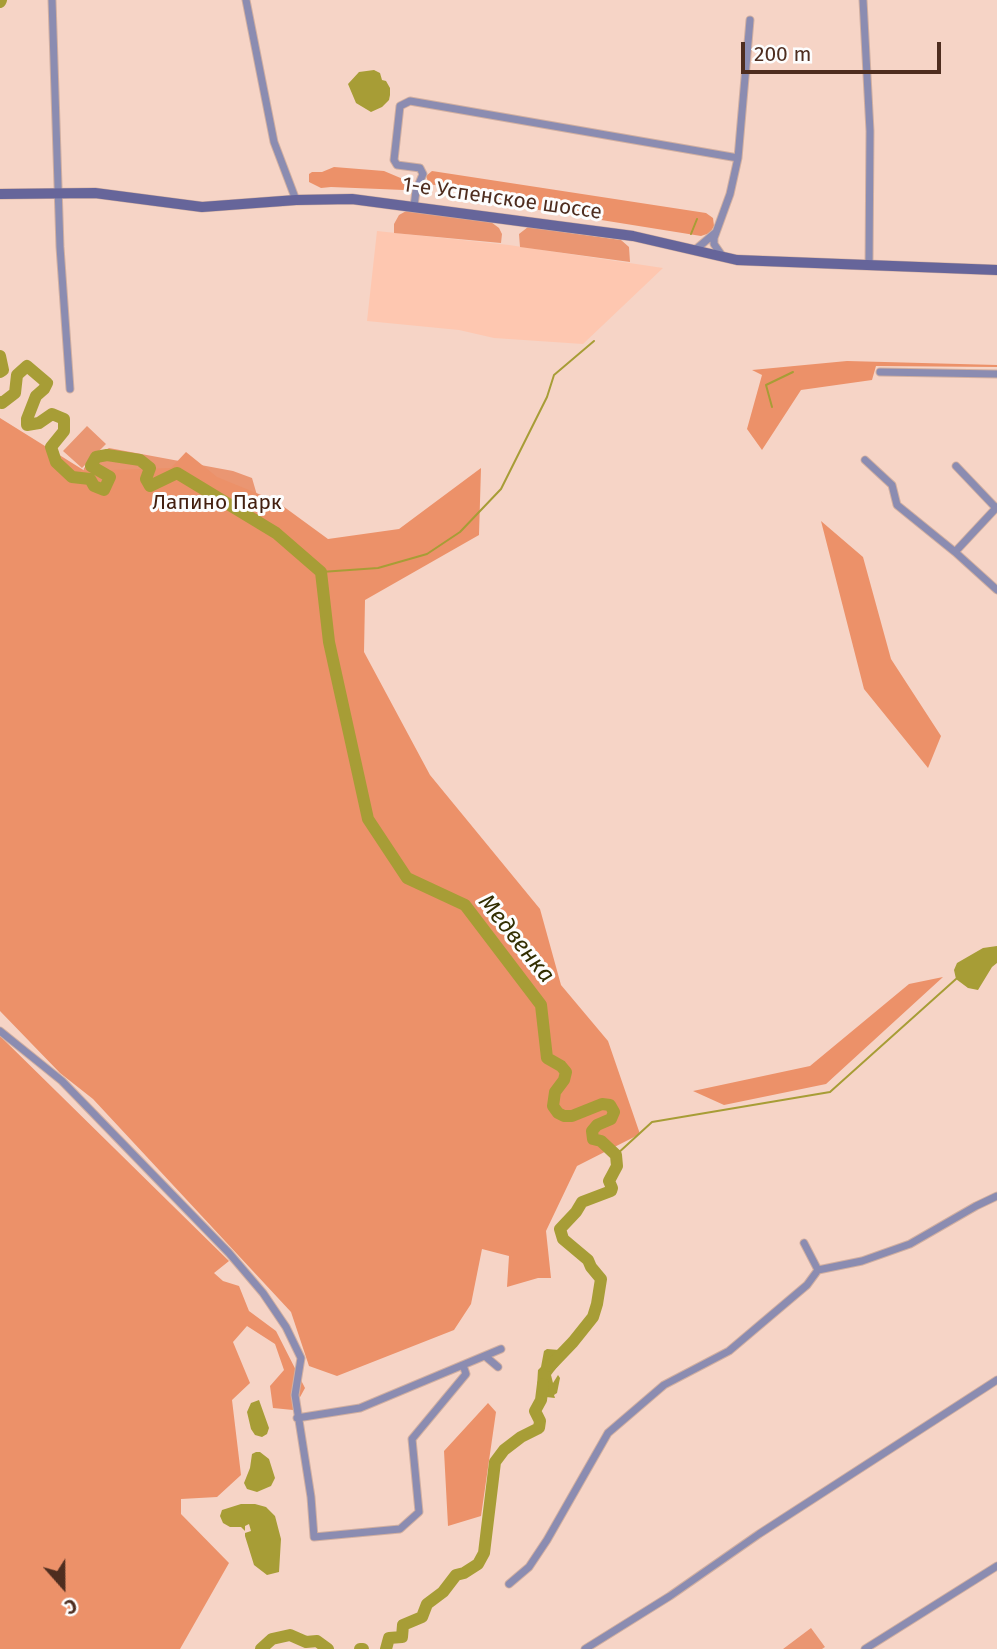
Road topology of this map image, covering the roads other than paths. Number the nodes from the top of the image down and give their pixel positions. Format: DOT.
graph roads {
  1 [pos="52,0"];
  2 [pos="246,0"];
  3 [pos="863,0"];
  4 [pos="750,20"];
  5 [pos="738,158"];
  6 [pos="57,193"];
  7 [pos="0,194"];
  8 [pos="296,200"];
  9 [pos="414,206"];
  10 [pos="716,233"];
  11 [pos="695,250"];
  12 [pos="723,257"];
  13 [pos="869,265"];
  14 [pos="997,270"];
  15 [pos="880,372"];
  16 [pos="997,374"];
  17 [pos="70,389"];
  18 [pos="865,460"];
  19 [pos="956,466"];
  20 [pos="996,508"];
  21 [pos="955,552"];
  22 [pos="997,590"];
  23 [pos="0,1031"];
  24 [pos="997,1196"];
  25 [pos="804,1243"];
  26 [pos="818,1270"];
  27 [pos="501,1349"];
  28 [pos="485,1356"];
  29 [pos="463,1365"];
  30 [pos="498,1367"];
  31 [pos="997,1380"];
  32 [pos="298,1418"];
  33 [pos="997,1566"];
  34 [pos="509,1584"];
  35 [pos="585,1649"];
  36 [pos="865,1649"];
  1 -- 6 [label="street"];
  2 -- 8 [label="street"];
  3 -- 13 [label="street"];
  4 -- 5 [label="street"];
  5 -- 9 [label="street"];
  5 -- 10 [label="street"];
  6 -- 7 [label="main road, 1-е Успенское шоссе"];
  6 -- 8 [label="main road, 1-е Успенское шоссе"];
  6 -- 17 [label="street"];
  8 -- 9 [label="main road, 1-е Успенское шоссе"];
  9 -- 11 [label="main road, 1-е Успенское шоссе"];
  10 -- 11 [label="street"];
  10 -- 12 [label="street"];
  11 -- 12 [label="main road, 1-е Успенское шоссе"];
  12 -- 13 [label="main road, 1-е Успенское шоссе"];
  13 -- 14 [label="main road, 1-е Успенское шоссе"];
  15 -- 16 [label="street"];
  18 -- 21 [label="street"];
  19 -- 20 [label="street"];
  20 -- 21 [label="street"];
  21 -- 22 [label="street"];
  23 -- 32 [label="street"];
  24 -- 26 [label="street"];
  25 -- 26 [label="street"];
  26 -- 34 [label="street"];
  27 -- 28 [label="street"];
  28 -- 29 [label="street"];
  28 -- 30 [label="street"];
  29 -- 32 [label="street"];
  29 -- 32 [label="street"];
  31 -- 35 [label="street"];
  33 -- 36 [label="street"];
}
